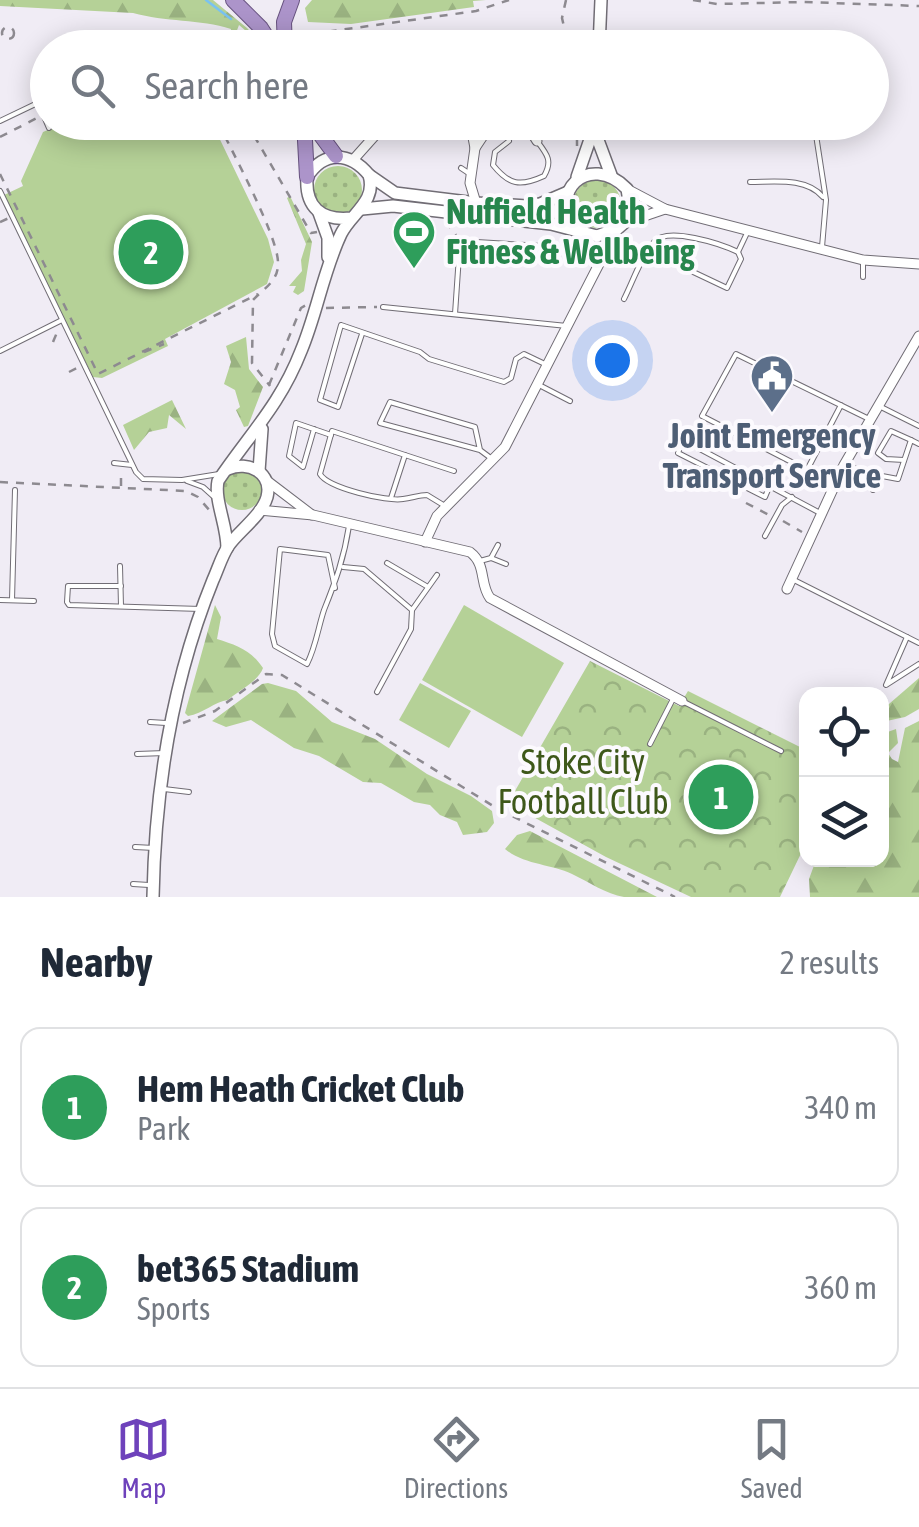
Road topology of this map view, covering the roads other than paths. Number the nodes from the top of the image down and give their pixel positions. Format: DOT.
graph roads {
  1 [pos="233,0"];
  2 [pos="292,0"];
  3 [pos="600,4"];
  4 [pos="262,30"];
  5 [pos="284,30"];
  6 [pos="599,30"];
  7 [pos="30,107"];
  8 [pos="0,120"];
  9 [pos="305,140"];
  10 [pos="325,140"];
  11 [pos="371,140"];
  12 [pos="473,140"];
  13 [pos="480,140"];
  14 [pos="590,140"];
  15 [pos="599,140"];
  16 [pos="817,140"];
  17 [pos="509,141"];
  18 [pos="538,141"];
  19 [pos="474,148"];
  20 [pos="336,156"];
  21 [pos="353,160"];
  22 [pos="611,175"];
  23 [pos="369,176"];
  24 [pos="308,178"];
  25 [pos="750,182"];
  26 [pos="571,187"];
  27 [pos="627,189"];
  28 [pos="0,191"];
  29 [pos="826,200"];
  30 [pos="476,203"];
  31 [pos="362,209"];
  32 [pos="665,209"];
  33 [pos="319,214"];
  34 [pos="351,218"];
  35 [pos="621,226"];
  36 [pos="748,230"];
  37 [pos="584,233"];
  38 [pos="543,246"];
  39 [pos="821,249"];
  40 [pos="738,252"];
  41 [pos="863,260"];
  42 [pos="919,264"];
  43 [pos="328,265"];
  44 [pos="597,266"];
  45 [pos="689,270"];
  46 [pos="863,277"];
  47 [pos="624,299"];
  48 [pos="383,307"];
  49 [pos="455,314"];
  50 [pos="62,320"];
  51 [pos="567,326"];
  52 [pos="362,334"];
  53 [pos="918,341"];
  54 [pos="0,350"];
  55 [pos="547,364"];
  56 [pos="536,384"];
  57 [pos="570,401"];
  58 [pos="842,406"];
  59 [pos="879,406"];
  60 [pos="871,420"];
  61 [pos="262,425"];
  62 [pos="919,426"];
  63 [pos="314,429"];
  64 [pos="331,435"];
  65 [pos="910,440"];
  66 [pos="919,444"];
  67 [pos="480,450"];
  68 [pos="405,455"];
  69 [pos="492,459"];
  70 [pos="904,460"];
  71 [pos="114,463"];
  72 [pos="132,465"];
  73 [pos="844,465"];
  74 [pos="454,470"];
  75 [pos="226,471"];
  76 [pos="262,476"];
  77 [pos="871,479"];
  78 [pos="182,480"];
  79 [pos="770,485"];
  80 [pos="15,490"];
  81 [pos="873,490"];
  82 [pos="792,496"];
  83 [pos="391,498"];
  84 [pos="220,504"];
  85 [pos="445,506"];
  86 [pos="258,511"];
  87 [pos="822,514"];
  88 [pos="312,515"];
  89 [pos="349,526"];
  90 [pos="765,536"];
  91 [pos="424,542"];
  92 [pos="498,545"];
  93 [pos="226,548"];
  94 [pos="492,558"];
  95 [pos="480,561"];
  96 [pos="386,562"];
  97 [pos="506,564"];
  98 [pos="120,566"];
  99 [pos="342,566"];
  100 [pos="436,575"];
  101 [pos="789,584"];
  102 [pos="120,586"];
  103 [pos="335,588"];
  104 [pos="428,588"];
  105 [pos="0,600"];
  106 [pos="12,600"];
  107 [pos="34,601"];
  108 [pos="121,606"];
  109 [pos="202,608"];
  110 [pos="412,610"];
  111 [pos="907,637"];
  112 [pos="919,643"];
  113 [pos="919,664"];
  114 [pos="377,692"];
  115 [pos="678,699"];
  116 [pos="150,722"];
  117 [pos="171,723"];
  118 [pos="650,744"];
  119 [pos="781,751"];
  120 [pos="164,753"];
  121 [pos="137,754"];
  122 [pos="160,788"];
  123 [pos="189,792"];
  124 [pos="135,847"];
  125 [pos="154,848"];
  126 [pos="133,884"];
  127 [pos="153,891"];
  1 -- 4 [label="highway"];
  2 -- 5 [label="highway"];
  3 -- 6 [label="main road"];
  7 -- 8 [label="lane"];
  9 -- 24 [label="highway"];
  10 -- 20 [label="highway"];
  11 -- 21 [label="street"];
  12 -- 19 [label="street"];
  13 -- 19 [label="street"];
  14 -- 26 [label="main road"];
  15 -- 22 [label="main road"];
  16 -- 29 [label="lane"];
  17 -- 18 [label="lane"];
  19 -- 30 [label="street"];
  20 -- 21 [label="main road"];
  20 -- 24 [label="main road"];
  21 -- 23 [label="main road"];
  22 -- 26 [label="main road"];
  22 -- 27 [label="main road"];
  23 -- 30 [label="main road"];
  23 -- 31 [label="main road"];
  24 -- 33 [label="main road"];
  25 -- 29 [label="lane"];
  26 -- 30 [label="main road"];
  26 -- 37 [label="main road"];
  27 -- 32 [label="street"];
  27 -- 35 [label="main road"];
  28 -- 50 [label="lane"];
  29 -- 39 [label="lane"];
  31 -- 34 [label="main road"];
  31 -- 37 [label="main road"];
  32 -- 35 [label="street"];
  32 -- 36 [label="street"];
  33 -- 34 [label="main road"];
  33 -- 43 [label="main road"];
  34 -- 43 [label="main road"];
  35 -- 37 [label="main road"];
  35 -- 44 [label="street"];
  36 -- 39 [label="street"];
  36 -- 40 [label="lane"];
  37 -- 44 [label="street"];
  38 -- 49 [label="lane"];
  39 -- 41 [label="street"];
  40 -- 45 [label="lane"];
  40 -- 47 [label="lane"];
  41 -- 42 [label="street"];
  41 -- 46 [label="lane"];
  43 -- 61 [label="main road"];
  44 -- 51 [label="street"];
  48 -- 49 [label="lane"];
  49 -- 51 [label="lane"];
  50 -- 54 [label="lane"];
  50 -- 72 [label="lane"];
  51 -- 55 [label="street"];
  52 -- 52 [label="lane"];
  52 -- 55 [label="lane"];
  53 -- 59 [label="street"];
  55 -- 56 [label="street"];
  56 -- 57 [label="lane"];
  56 -- 69 [label="street"];
  58 -- 58 [label="lane"];
  58 -- 60 [label="lane"];
  59 -- 60 [label="street"];
  59 -- 62 [label="lane"];
  60 -- 73 [label="street"];
  61 -- 75 [label="main road"];
  61 -- 76 [label="main road"];
  63 -- 63 [label="lane"];
  63 -- 64 [label="lane"];
  64 -- 68 [label="lane"];
  64 -- 83 [label="lane"];
  65 -- 66 [label="lane"];
  65 -- 70 [label="lane"];
  65 -- 70 [label="lane"];
  67 -- 67 [label="lane"];
  67 -- 69 [label="lane"];
  68 -- 74 [label="lane"];
  68 -- 83 [label="lane"];
  69 -- 85 [label="street"];
  70 -- 77 [label="lane"];
  71 -- 72 [label="lane"];
  72 -- 78 [label="lane"];
  73 -- 77 [label="lane"];
  73 -- 87 [label="street"];
  75 -- 76 [label="main road"];
  75 -- 78 [label="lane"];
  75 -- 84 [label="main road"];
  76 -- 86 [label="main road"];
  76 -- 88 [label="street"];
  77 -- 81 [label="lane"];
  78 -- 84 [label="lane"];
  79 -- 79 [label="lane"];
  79 -- 82 [label="lane"];
  80 -- 106 [label="lane"];
  82 -- 87 [label="lane"];
  82 -- 90 [label="lane"];
  83 -- 85 [label="lane"];
  84 -- 86 [label="main road"];
  84 -- 93 [label="main road"];
  85 -- 91 [label="street"];
  86 -- 88 [label="street"];
  86 -- 93 [label="main road"];
  87 -- 101 [label="street"];
  88 -- 89 [label="street"];
  89 -- 91 [label="street"];
  89 -- 99 [label="lane"];
  91 -- 95 [label="street"];
  92 -- 94 [label="lane"];
  93 -- 109 [label="main road"];
  94 -- 95 [label="lane"];
  94 -- 97 [label="lane"];
  95 -- 115 [label="street"];
  96 -- 104 [label="lane"];
  98 -- 102 [label="lane"];
  99 -- 103 [label="lane"];
  99 -- 110 [label="lane"];
  100 -- 104 [label="lane"];
  101 -- 111 [label="lane"];
  102 -- 108 [label="lane"];
  102 -- 108 [label="lane"];
  103 -- 103 [label="lane"];
  104 -- 110 [label="lane"];
  105 -- 106 [label="lane"];
  106 -- 107 [label="lane"];
  108 -- 109 [label="lane"];
  109 -- 117 [label="main road"];
  110 -- 114 [label="lane"];
  111 -- 112 [label="lane"];
  111 -- 113 [label="lane"];
  115 -- 118 [label="lane"];
  115 -- 119 [label="lane"];
  116 -- 117 [label="lane"];
  117 -- 120 [label="main road"];
  120 -- 121 [label="lane"];
  120 -- 122 [label="main road"];
  122 -- 123 [label="lane"];
  122 -- 125 [label="main road"];
  124 -- 125 [label="lane"];
  125 -- 127 [label="main road"];
  126 -- 127 [label="lane"];
}
